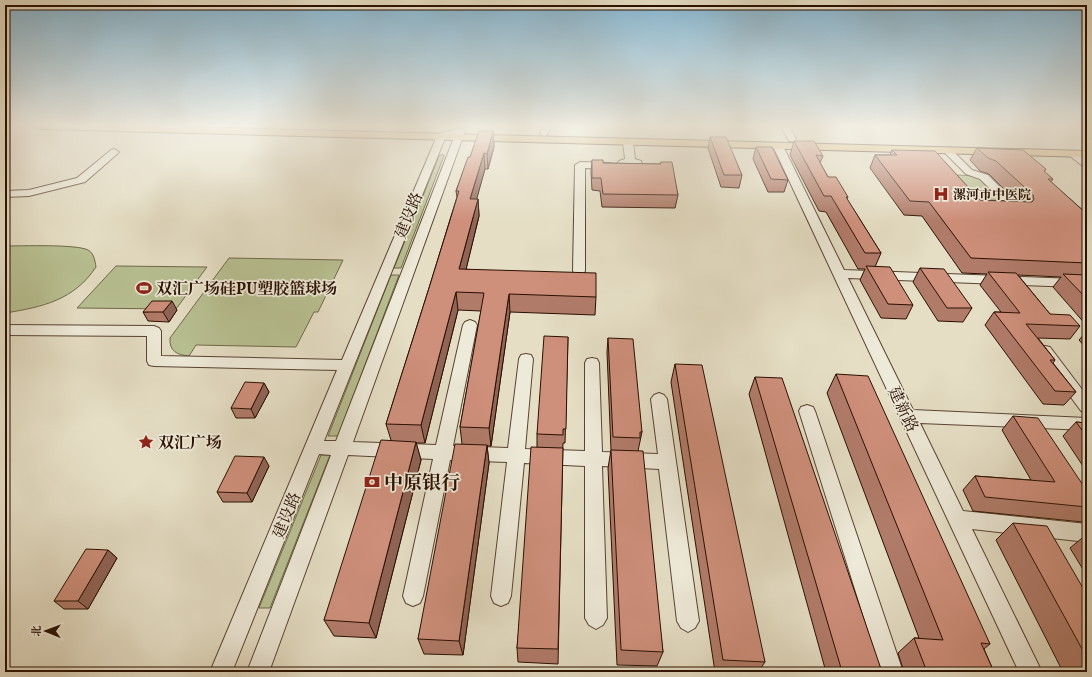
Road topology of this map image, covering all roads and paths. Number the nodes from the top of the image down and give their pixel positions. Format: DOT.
graph roads {
  1 [pos="107,158"];
  2 [pos="432,158"];
  3 [pos="451,158"];
  4 [pos="630,158"];
  5 [pos="784,158"];
  6 [pos="939,158"];
  7 [pos="955,158"];
  8 [pos="1078,158"];
  9 [pos="943,162"];
  10 [pos="1087,165"];
  11 [pos="5,194"];
  12 [pos="1005,212"];
  13 [pos="385,271"];
  14 [pos="578,271"];
  15 [pos="409,272"];
  16 [pos="839,274"];
  17 [pos="1081,283"];
  18 [pos="470,325"];
  19 [pos="5,330"];
  20 [pos="1045,351"];
  21 [pos="526,359"];
  22 [pos="592,363"];
  23 [pos="346,365"];
  24 [pos="659,399"];
  25 [pos="1087,407"];
  26 [pos="807,411"];
  27 [pos="907,416"];
  28 [pos="1087,424"];
  29 [pos="313,447"];
  30 [pos="343,448"];
  31 [pos="444,452"];
  32 [pos="516,455"];
  33 [pos="593,459"];
  34 [pos="667,462"];
  35 [pos="958,519"];
  36 [pos="1087,533"];
  37 [pos="413,596"];
  38 [pos="501,596"];
  39 [pos="596,618"];
  40 [pos="688,621"];
  41 [pos="221,672"];
  42 [pos="258,672"];
  43 [pos="892,672"];
  44 [pos="1031,672"];
  1 -- 11 [label="street"];
  2 -- 13 [label="street, 建设路"];
  3 -- 15 [label="street, 建设路"];
  4 -- 14 [label="street"];
  5 -- 16 [label="street, 建新路"];
  6 -- 9 [label="street"];
  7 -- 12 [label="street"];
  8 -- 10 [label="street"];
  13 -- 15 [label="street"];
  13 -- 23 [label="street, 建设路"];
  15 -- 30 [label="street, 建设路"];
  16 -- 17 [label="street"];
  16 -- 27 [label="street, 建新路"];
  18 -- 31 [label="street"];
  19 -- 23 [label="street"];
  20 -- 25 [label="street"];
  21 -- 32 [label="street"];
  22 -- 33 [label="street"];
  23 -- 29 [label="street, 建设路"];
  24 -- 34 [label="street"];
  26 -- 43 [label="street"];
  27 -- 28 [label="street"];
  27 -- 35 [label="street, 建新路"];
  29 -- 30 [label="street"];
  29 -- 41 [label="street, 建设路"];
  30 -- 31 [label="street"];
  30 -- 42 [label="street, 建设路"];
  31 -- 32 [label="street"];
  31 -- 37 [label="street"];
  32 -- 33 [label="street"];
  32 -- 38 [label="street"];
  33 -- 34 [label="street"];
  33 -- 39 [label="street"];
  34 -- 40 [label="street"];
  35 -- 36 [label="street"];
  35 -- 44 [label="street, 建新路"];
}
